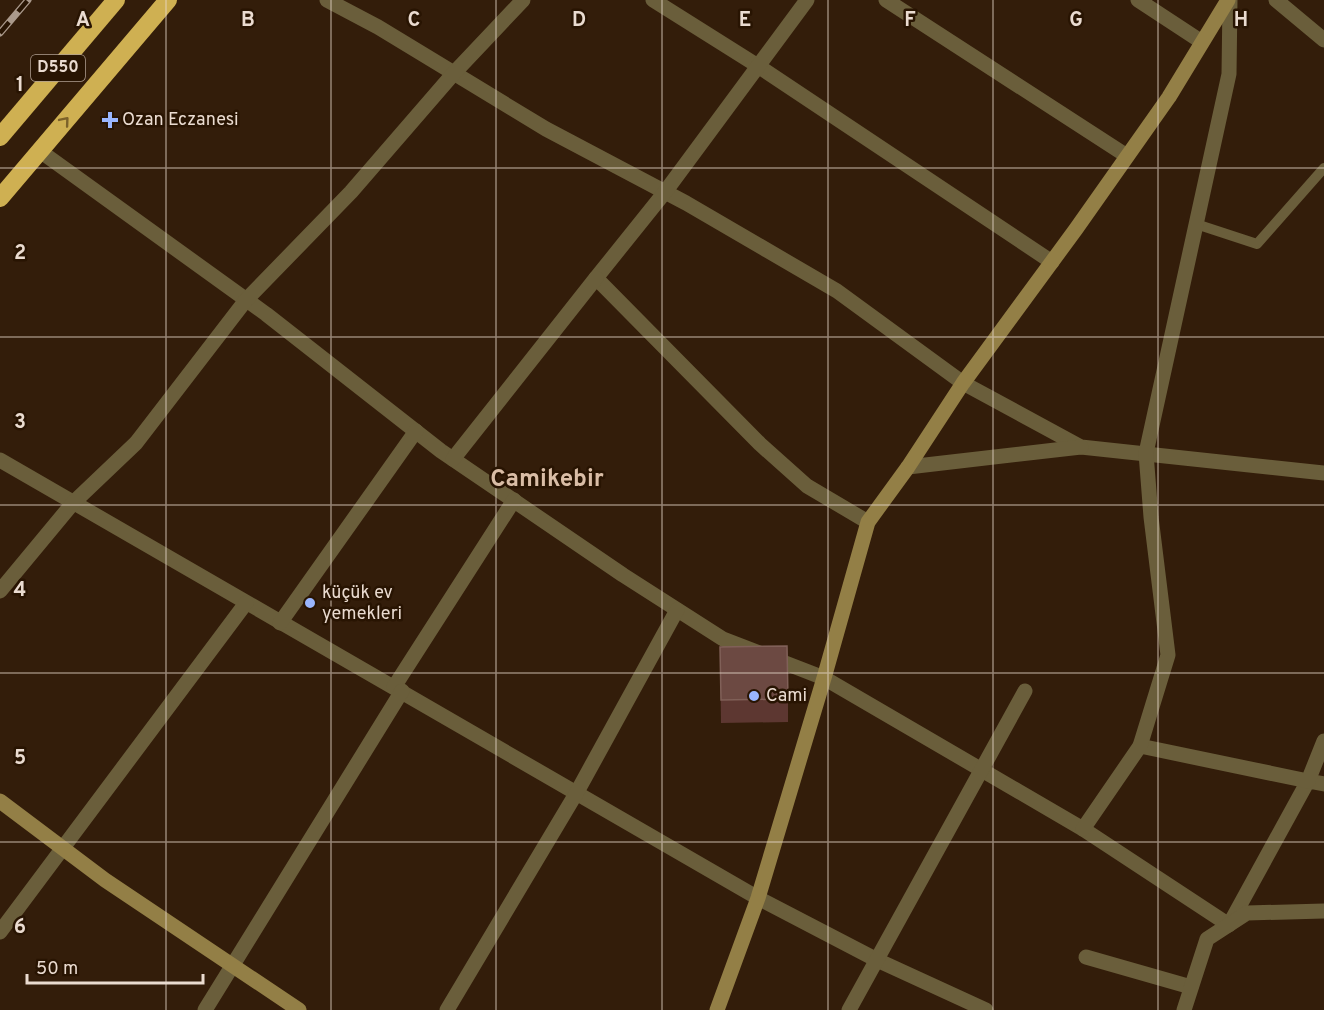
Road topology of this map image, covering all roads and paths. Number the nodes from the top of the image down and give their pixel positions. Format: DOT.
graph roads {
  1 [pos="116,0"];
  2 [pos="168,0"];
  3 [pos="327,0"];
  4 [pos="523,0"];
  5 [pos="653,0"];
  6 [pos="807,0"];
  7 [pos="886,0"];
  8 [pos="1138,0"];
  9 [pos="1229,0"];
  10 [pos="1276,0"];
  11 [pos="1324,40"];
  12 [pos="1202,42"];
  13 [pos="758,66"];
  14 [pos="454,73"];
  15 [pos="0,137"];
  16 [pos="40,151"];
  17 [pos="1127,156"];
  18 [pos="1324,168"];
  19 [pos="665,192"];
  20 [pos="0,198"];
  21 [pos="1196,225"];
  22 [pos="1052,262"];
  23 [pos="596,278"];
  24 [pos="246,300"];
  25 [pos="963,383"];
  26 [pos="416,431"];
  27 [pos="1081,447"];
  28 [pos="1146,453"];
  29 [pos="453,459"];
  30 [pos="0,460"];
  31 [pos="908,467"];
  32 [pos="1324,473"];
  33 [pos="514,500"];
  34 [pos="73,503"];
  35 [pos="868,522"];
  36 [pos="0,591"];
  37 [pos="246,603"];
  38 [pos="677,610"];
  39 [pos="280,622"];
  40 [pos="824,678"];
  41 [pos="398,689"];
  42 [pos="1025,691"];
  43 [pos="1324,741"];
  44 [pos="1140,746"];
  45 [pos="981,769"];
  46 [pos="1308,781"];
  47 [pos="1324,784"];
  48 [pos="577,792"];
  49 [pos="0,801"];
  50 [pos="1083,828"];
  51 [pos="63,848"];
  52 [pos="758,898"];
  53 [pos="1324,911"];
  54 [pos="1229,924"];
  55 [pos="0,932"];
  56 [pos="1086,957"];
  57 [pos="877,960"];
  58 [pos="231,966"];
  59 [pos="1191,987"];
  60 [pos="205,1010"];
  61 [pos="299,1010"];
  62 [pos="447,1010"];
  63 [pos="717,1010"];
  64 [pos="849,1010"];
  65 [pos="986,1010"];
  66 [pos="1184,1010"];
  1 -- 15 [label="highway, D550"];
  16 -- 2 [label="highway, D550, one-way"];
  3 -- 14 [label="street"];
  4 -- 14 [label="street"];
  5 -- 13 [label="street"];
  6 -- 13 [label="street"];
  7 -- 17 [label="street"];
  8 -- 12 [label="street"];
  9 -- 12 [label="street"];
  9 -- 21 [label="street"];
  10 -- 11 [label="street"];
  12 -- 17 [label="street"];
  13 -- 19 [label="street"];
  13 -- 22 [label="street"];
  14 -- 19 [label="street"];
  14 -- 24 [label="street"];
  16 -- 20 [label="highway, D550"];
  16 -- 24 [label="street"];
  17 -- 22 [label="street"];
  18 -- 21 [label="lane"];
  19 -- 23 [label="street"];
  19 -- 25 [label="street"];
  21 -- 28 [label="street"];
  22 -- 25 [label="street"];
  23 -- 29 [label="street"];
  23 -- 35 [label="street"];
  24 -- 26 [label="street"];
  24 -- 34 [label="street"];
  25 -- 27 [label="street"];
  25 -- 31 [label="street"];
  26 -- 29 [label="street"];
  26 -- 39 [label="street"];
  27 -- 28 [label="street"];
  27 -- 31 [label="street"];
  28 -- 32 [label="street"];
  28 -- 44 [label="street"];
  29 -- 33 [label="street"];
  30 -- 34 [label="street"];
  31 -- 35 [label="street"];
  33 -- 38 [label="street"];
  33 -- 41 [label="street"];
  34 -- 36 [label="street"];
  34 -- 37 [label="street"];
  35 -- 40 [label="street"];
  37 -- 39 [label="street"];
  37 -- 51 [label="street"];
  38 -- 40 [label="street"];
  38 -- 48 [label="street"];
  39 -- 41 [label="street"];
  40 -- 45 [label="street"];
  40 -- 52 [label="street"];
  41 -- 48 [label="street"];
  41 -- 58 [label="street"];
  42 -- 45 [label="street"];
  43 -- 46 [label="street"];
  44 -- 46 [label="street"];
  44 -- 50 [label="street"];
  45 -- 50 [label="street"];
  45 -- 57 [label="street"];
  46 -- 47 [label="street"];
  46 -- 54 [label="street"];
  48 -- 52 [label="street"];
  48 -- 62 [label="street"];
  49 -- 51 [label="street"];
  50 -- 54 [label="street"];
  51 -- 55 [label="street"];
  51 -- 58 [label="street"];
  52 -- 57 [label="street"];
  52 -- 63 [label="street"];
  53 -- 54 [label="street"];
  54 -- 59 [label="street"];
  56 -- 59 [label="street"];
  57 -- 64 [label="street"];
  57 -- 65 [label="street"];
  58 -- 60 [label="street"];
  58 -- 61 [label="street"];
  59 -- 66 [label="street"];
}
